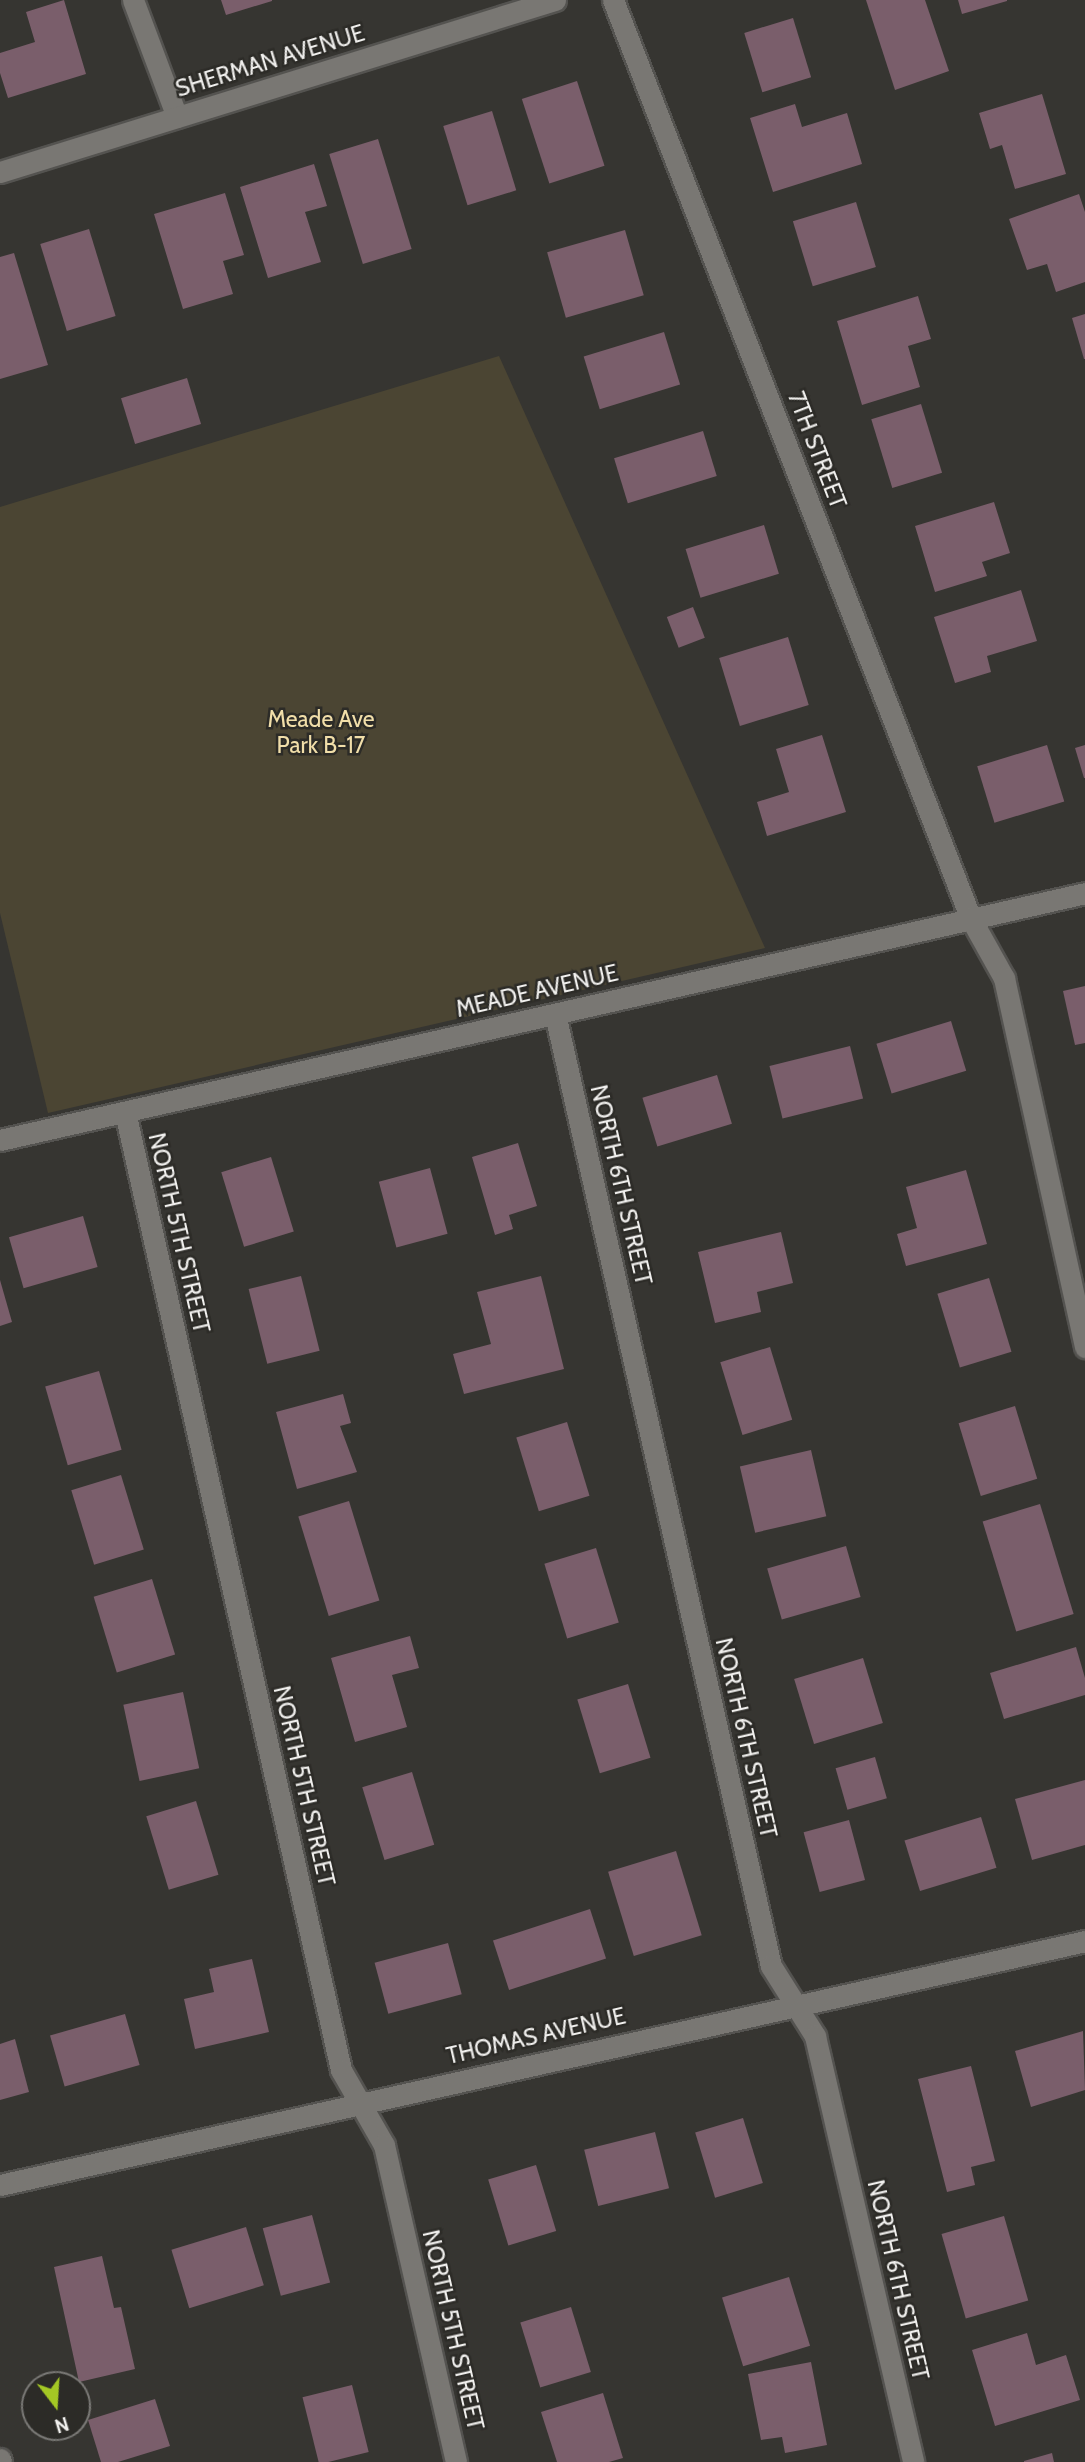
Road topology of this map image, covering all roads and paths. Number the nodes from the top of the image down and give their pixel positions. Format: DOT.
graph roads {
  1 [pos="133,0"];
  2 [pos="555,0"];
  3 [pos="613,0"];
  4 [pos="177,117"];
  5 [pos="0,172"];
  6 [pos="1085,893"];
  7 [pos="971,919"];
  8 [pos="555,1014"];
  9 [pos="125,1112"];
  10 [pos="0,1140"];
  11 [pos="1085,1347"];
  12 [pos="1085,1941"];
  13 [pos="795,2004"];
  14 [pos="359,2103"];
  15 [pos="0,2185"];
  16 [pos="456,2462"];
  17 [pos="913,2462"];
  1 -- 4 [label="street"];
  2 -- 4 [label="street, SHERMAN AVENUE"];
  3 -- 7 [label="street, 7TH STREET"];
  4 -- 5 [label="street, SHERMAN AVENUE"];
  6 -- 7 [label="street, MEADE AVENUE"];
  7 -- 8 [label="street, MEADE AVENUE"];
  7 -- 11 [label="street, 7TH STREET"];
  8 -- 9 [label="street, MEADE AVENUE"];
  8 -- 13 [label="street, NORTH 6TH STREET"];
  9 -- 10 [label="street, MEADE AVENUE"];
  9 -- 14 [label="street, NORTH 5TH STREET"];
  12 -- 13 [label="street, THOMAS AVENUE"];
  13 -- 14 [label="street, THOMAS AVENUE"];
  13 -- 17 [label="street, NORTH 6TH STREET"];
  14 -- 15 [label="street, THOMAS AVENUE"];
  14 -- 16 [label="street, NORTH 5TH STREET"];
}
